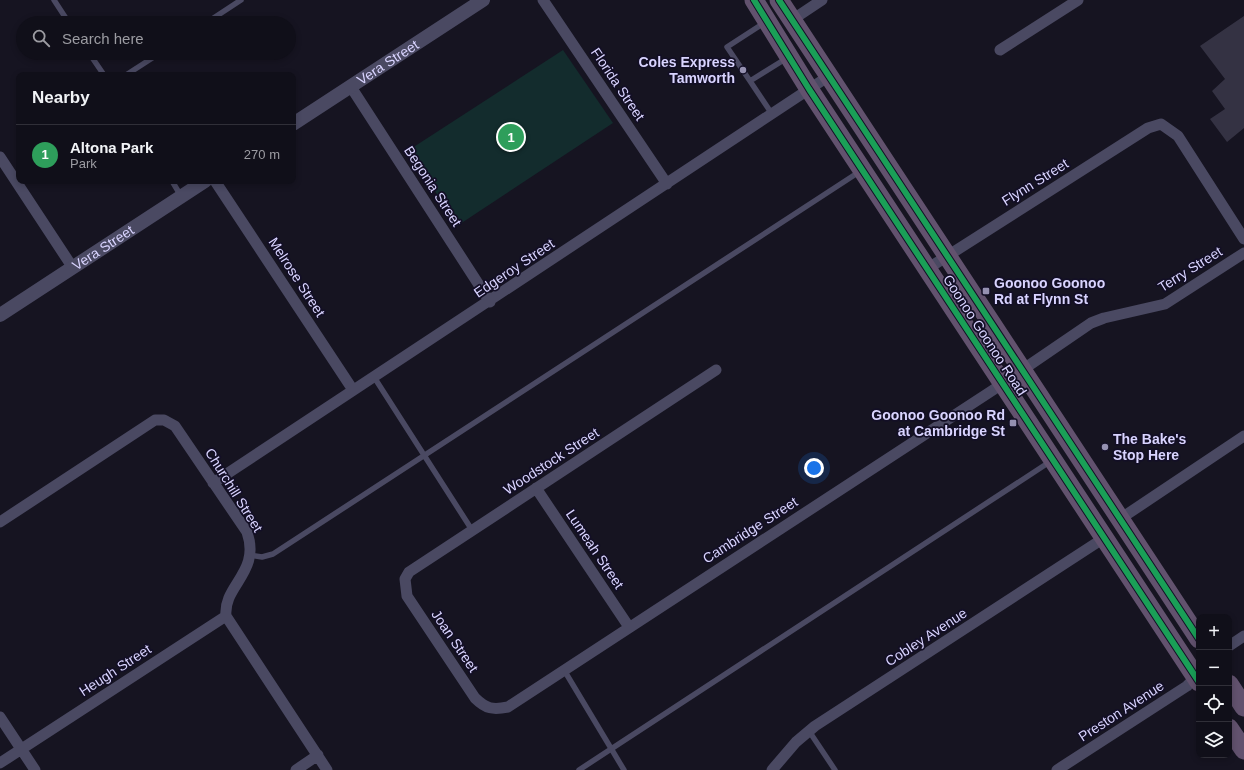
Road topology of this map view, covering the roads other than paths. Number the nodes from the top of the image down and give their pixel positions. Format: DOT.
graph roads {
  1 [pos="54,0"];
  2 [pos="241,0"];
  3 [pos="483,0"];
  4 [pos="543,0"];
  5 [pos="754,0"];
  6 [pos="779,0"];
  7 [pos="822,0"];
  8 [pos="1078,0"];
  9 [pos="64,16"];
  10 [pos="217,16"];
  11 [pos="792,20"];
  12 [pos="767,21"];
  13 [pos="1000,50"];
  14 [pos="789,57"];
  15 [pos="94,60"];
  16 [pos="149,60"];
  17 [pos="102,72"];
  18 [pos="131,72"];
  19 [pos="829,76"];
  20 [pos="750,81"];
  21 [pos="351,87"];
  22 [pos="810,89"];
  23 [pos="772,114"];
  24 [pos="296,122"];
  25 [pos="0,157"];
  26 [pos="862,170"];
  27 [pos="16,181"];
  28 [pos="18,184"];
  29 [pos="174,184"];
  30 [pos="200,184"];
  31 [pos="217,184"];
  32 [pos="667,184"];
  33 [pos="181,196"];
  34 [pos="1244,239"];
  35 [pos="1244,253"];
  36 [pos="947,256"];
  37 [pos="73,268"];
  38 [pos="927,268"];
  39 [pos="490,302"];
  40 [pos="0,315"];
  41 [pos="1022,369"];
  42 [pos="716,370"];
  43 [pos="374,377"];
  44 [pos="1003,383"];
  45 [pos="353,390"];
  46 [pos="1244,436"];
  47 [pos="422,455"];
  48 [pos="1053,460"];
  49 [pos="213,483"];
  50 [pos="536,488"];
  51 [pos="1120,519"];
  52 [pos="0,522"];
  53 [pos="472,530"];
  54 [pos="1104,538"];
  55 [pos="250,555"];
  56 [pos="405,579"];
  57 [pos="226,616"];
  58 [pos="629,627"];
  59 [pos="1196,634"];
  60 [pos="1244,636"];
  61 [pos="1232,644"];
  62 [pos="564,670"];
  63 [pos="1196,675"];
  64 [pos="1196,679"];
  65 [pos="1230,686"];
  66 [pos="1244,707"];
  67 [pos="493,710"];
  68 [pos="0,717"];
  69 [pos="809,731"];
  70 [pos="1232,732"];
  71 [pos="21,749"];
  72 [pos="611,749"];
  73 [pos="1244,750"];
  74 [pos="318,755"];
  75 [pos="0,762"];
  76 [pos="35,770"];
  77 [pos="296,770"];
  78 [pos="327,770"];
  79 [pos="579,770"];
  80 [pos="624,770"];
  81 [pos="772,770"];
  82 [pos="835,770"];
  83 [pos="1057,770"];
  1 -- 9 [label="lane"];
  2 -- 10 [label="lane"];
  3 -- 21 [label="street, Vera Street"];
  4 -- 32 [label="street, Florida Street"];
  5 -- 12 [label="highway, Goonoo Goonoo Road"];
  6 -- 11 [label="highway, Goonoo Goonoo Road"];
  7 -- 11 [label="street"];
  8 -- 13 [label="street"];
  11 -- 19 [label="highway, Goonoo Goonoo Road"];
  12 -- 14 [label="highway, Goonoo Goonoo Road"];
  12 -- 20 [label="lane"];
  14 -- 20 [label="lane"];
  14 -- 22 [label="highway, Goonoo Goonoo Road"];
  15 -- 17 [label="lane"];
  16 -- 18 [label="lane"];
  19 -- 22 [label="street, Edgeroy Street"];
  19 -- 36 [label="highway, Goonoo Goonoo Road"];
  20 -- 23 [label="lane"];
  21 -- 24 [label="street, Vera Street"];
  21 -- 39 [label="street, Begonia Street"];
  22 -- 23 [label="street, Edgeroy Street"];
  22 -- 26 [label="highway, Goonoo Goonoo Road"];
  23 -- 32 [label="street, Edgeroy Street"];
  25 -- 27 [label="street"];
  26 -- 38 [label="highway, Goonoo Goonoo Road"];
  26 -- 47 [label="lane"];
  28 -- 37 [label="street"];
  29 -- 33 [label="lane"];
  30 -- 33 [label="street, Vera Street"];
  31 -- 45 [label="street, Melrose Street"];
  32 -- 39 [label="street, Edgeroy Street"];
  33 -- 37 [label="street, Vera Street"];
  34 -- 36 [label="street, Flynn Street"];
  35 -- 41 [label="street, Terry Street"];
  36 -- 38 [label="street, Flynn Street"];
  36 -- 41 [label="highway, Goonoo Goonoo Road"];
  37 -- 40 [label="street, Vera Street"];
  38 -- 44 [label="highway, Goonoo Goonoo Road"];
  39 -- 43 [label="street, Edgeroy Street"];
  41 -- 44 [label="street, Cambridge Street"];
  41 -- 51 [label="highway, Goonoo Goonoo Road"];
  42 -- 50 [label="street, Woodstock Street"];
  43 -- 45 [label="street, Edgeroy Street"];
  43 -- 47 [label="lane"];
  44 -- 48 [label="highway, Goonoo Goonoo Road"];
  44 -- 58 [label="street, Cambridge Street"];
  45 -- 49 [label="street, Edgeroy Street"];
  46 -- 51 [label="street"];
  47 -- 53 [label="lane"];
  47 -- 55 [label="lane"];
  48 -- 54 [label="highway, Goonoo Goonoo Road"];
  48 -- 72 [label="lane"];
  49 -- 52 [label="street, Churchill Street"];
  49 -- 55 [label="street, Churchill Street"];
  50 -- 53 [label="street, Woodstock Street"];
  50 -- 58 [label="street, Lumeah Street"];
  51 -- 59 [label="highway, Goonoo Goonoo Road"];
  53 -- 56 [label="street, Woodstock Street"];
  54 -- 63 [label="highway, Goonoo Goonoo Road"];
  54 -- 69 [label="street, Cobley Avenue"];
  55 -- 57 [label="street, Churchill Street"];
  56 -- 67 [label="street, Joan Street"];
  57 -- 71 [label="street, Heugh Street"];
  57 -- 74 [label="street"];
  58 -- 62 [label="street, Cambridge Street"];
  60 -- 61 [label="street"];
  62 -- 67 [label="street, Cambridge Street"];
  62 -- 72 [label="lane"];
  64 -- 83 [label="street, Preston Avenue"];
  65 -- 66 [label="highway"];
  68 -- 71 [label="street"];
  69 -- 81 [label="street, Cobley Avenue"];
  69 -- 82 [label="lane"];
  70 -- 73 [label="highway"];
  71 -- 75 [label="street, Heugh Street"];
  71 -- 76 [label="street"];
  72 -- 79 [label="lane"];
  72 -- 80 [label="lane"];
  74 -- 77 [label="street"];
  74 -- 78 [label="street"];
}
